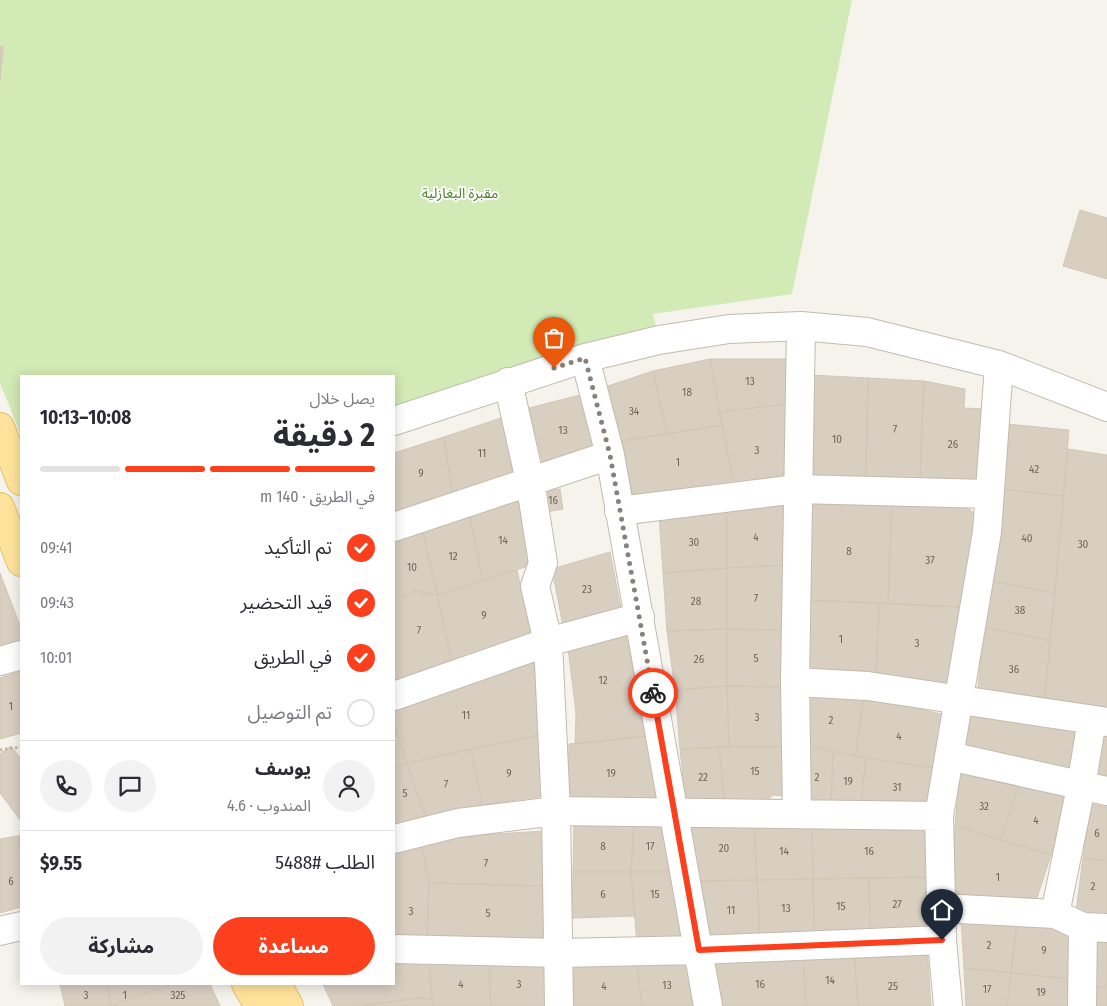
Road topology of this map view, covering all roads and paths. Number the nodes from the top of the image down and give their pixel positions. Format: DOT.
graph roads {
  1 [pos="801,326"];
  2 [pos="585,358"];
  3 [pos="999,365"];
  4 [pos="508,382"];
  5 [pos="1107,407"];
  6 [pos="395,421"];
  7 [pos="0,427"];
  8 [pos="610,455"];
  9 [pos="20,478"];
  10 [pos="530,481"];
  11 [pos="797,489"];
  12 [pos="989,494"];
  13 [pos="0,507"];
  14 [pos="619,511"];
  15 [pos="395,528"];
  16 [pos="20,554"];
  17 [pos="640,617"];
  18 [pos="548,642"];
  19 [pos="20,655"];
  20 [pos="0,661"];
  21 [pos="795,682"];
  22 [pos="395,696"];
  23 [pos="959,701"];
  24 [pos="1099,721"];
  25 [pos="20,747"];
  26 [pos="0,750"];
  27 [pos="949,756"];
  28 [pos="1094,789"];
  29 [pos="556,811"];
  30 [pos="673,812"];
  31 [pos="797,812"];
  32 [pos="939,816"];
  33 [pos="395,839"];
  34 [pos="941,908"];
  35 [pos="1055,914"];
  36 [pos="20,926"];
  37 [pos="1095,927"];
  38 [pos="0,931"];
  39 [pos="942,940"];
  40 [pos="395,949"];
  41 [pos="699,950"];
  42 [pos="559,952"];
  43 [pos="247,985"];
  44 [pos="278,985"];
  45 [pos="259,1006"];
  46 [pos="289,1006"];
  47 [pos="559,1006"];
  48 [pos="708,1006"];
  49 [pos="948,1006"];
  50 [pos="1082,1006"];
  1 -- 2 [label="street"];
  1 -- 3 [label="street"];
  1 -- 11 [label="street"];
  2 -- 4 [label="street"];
  2 -- 8 [label="street"];
  3 -- 5 [label="street"];
  3 -- 12 [label="street"];
  4 -- 6 [label="street"];
  4 -- 10 [label="street"];
  7 -- 9 [label="main road"];
  8 -- 10 [label="street"];
  8 -- 14 [label="street"];
  10 -- 15 [label="street"];
  10 -- 18 [label="street"];
  11 -- 12 [label="street"];
  11 -- 14 [label="street"];
  11 -- 21 [label="street"];
  12 -- 23 [label="street"];
  13 -- 16 [label="main road"];
  14 -- 17 [label="street"];
  17 -- 18 [label="street"];
  17 -- 30 [label="street"];
  18 -- 22 [label="street"];
  18 -- 29 [label="street"];
  19 -- 20 [label="street"];
  21 -- 23 [label="street"];
  21 -- 31 [label="street"];
  23 -- 24 [label="street"];
  23 -- 27 [label="street"];
  24 -- 28 [label="street"];
  25 -- 26 [label="path"];
  27 -- 28 [label="street"];
  27 -- 32 [label="street"];
  28 -- 35 [label="street"];
  29 -- 30 [label="street"];
  29 -- 33 [label="street"];
  29 -- 42 [label="street"];
  30 -- 31 [label="street"];
  30 -- 41 [label="street"];
  31 -- 32 [label="street"];
  32 -- 34 [label="street"];
  34 -- 35 [label="street"];
  34 -- 39 [label="street"];
  35 -- 37 [label="street"];
  36 -- 38 [label="street"];
  37 -- 50 [label="street"];
  39 -- 41 [label="street"];
  39 -- 49 [label="street"];
  40 -- 42 [label="street"];
  41 -- 42 [label="street"];
  41 -- 48 [label="street"];
  42 -- 47 [label="street"];
  43 -- 45 [label="main road"];
  44 -- 46 [label="main road"];
}
